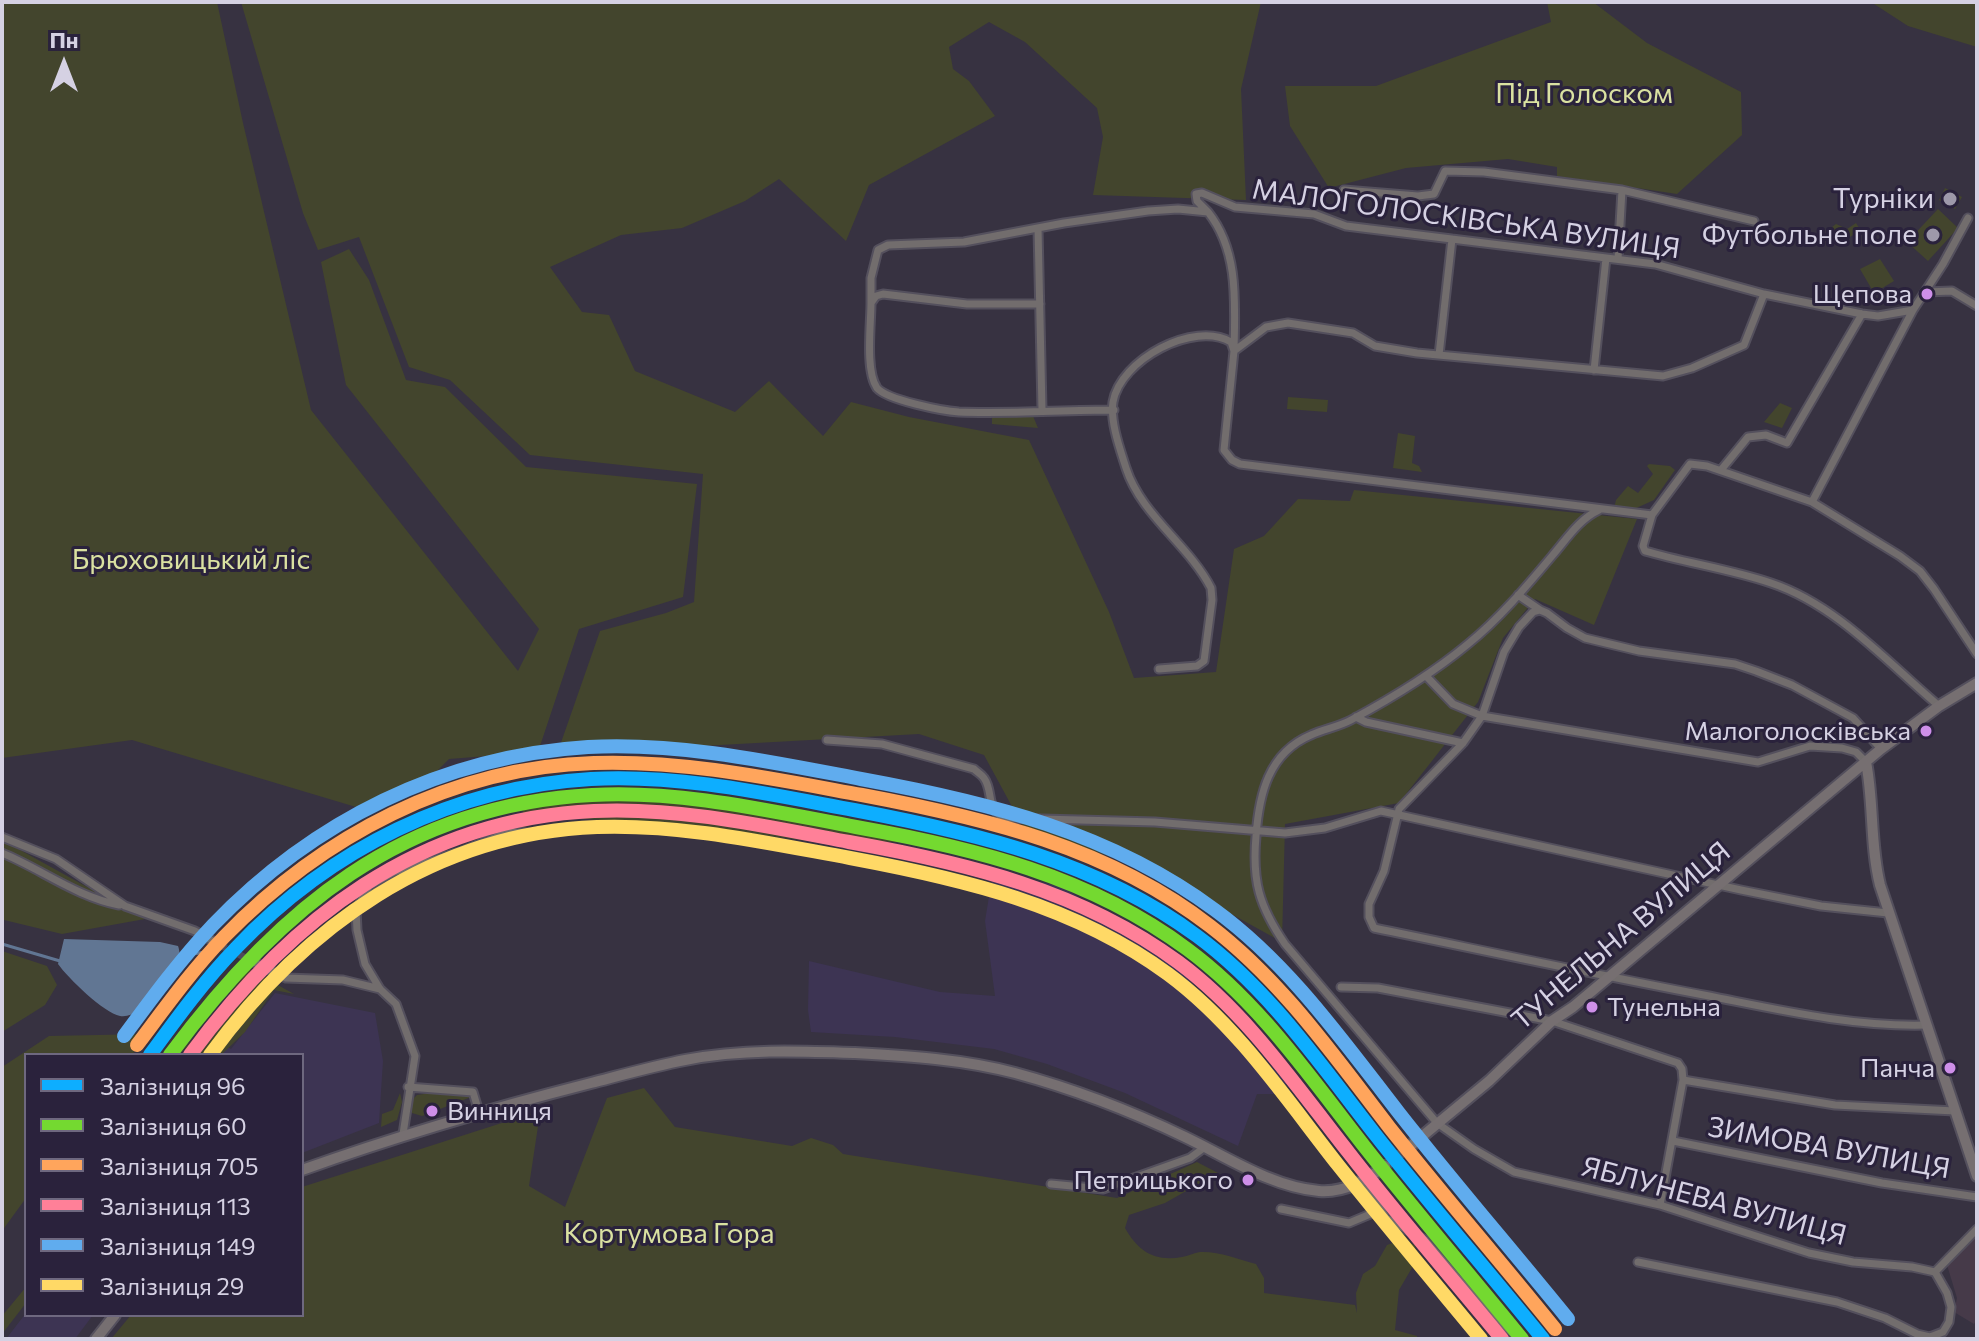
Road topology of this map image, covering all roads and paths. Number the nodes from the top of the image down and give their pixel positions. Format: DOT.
graph roads {
  1 [pos="1344,190"];
  2 [pos="1622,190"];
  3 [pos="1208,212"];
  4 [pos="1968,218"];
  5 [pos="1754,221"];
  6 [pos="1038,228"];
  7 [pos="1452,239"];
  8 [pos="1606,258"];
  9 [pos="1618,259"];
  10 [pos="1926,292"];
  11 [pos="1764,294"];
  12 [pos="871,303"];
  13 [pos="1040,304"];
  14 [pos="1977,306"];
  15 [pos="1913,310"];
  16 [pos="1862,314"];
  17 [pos="1234,351"];
  18 [pos="1439,355"];
  19 [pos="1594,370"];
  20 [pos="1042,410"];
  21 [pos="1114,410"];
  22 [pos="1721,470"];
  23 [pos="1812,502"];
  24 [pos="1601,509"];
  25 [pos="1652,515"];
  26 [pos="1518,595"];
  27 [pos="1540,610"];
  28 [pos="1977,654"];
  29 [pos="1159,669"];
  30 [pos="1427,677"];
  31 [pos="1977,683"];
  32 [pos="1939,706"];
  33 [pos="1482,716"];
  34 [pos="1356,717"];
  35 [pos="827,740"];
  36 [pos="1463,743"];
  37 [pos="1881,749"];
  38 [pos="1866,762"];
  39 [pos="1397,813"];
  40 [pos="1257,830"];
  41 [pos="529,833"];
  42 [pos="2,837"];
  43 [pos="2,853"];
  44 [pos="1720,885"];
  45 [pos="125,906"];
  46 [pos="1888,913"];
  47 [pos="220,945"];
  48 [pos="252,961"];
  49 [pos="1609,977"];
  50 [pos="1341,987"];
  51 [pos="380,989"];
  52 [pos="1552,1021"];
  53 [pos="1926,1025"];
  54 [pos="1683,1080"];
  55 [pos="408,1087"];
  56 [pos="1955,1111"];
  57 [pos="479,1112"];
  58 [pos="1437,1123"];
  59 [pos="403,1134"];
  60 [pos="1673,1141"];
  61 [pos="1971,1141"];
  62 [pos="1205,1147"];
  63 [pos="1408,1148"];
  64 [pos="1385,1166"];
  65 [pos="304,1169"];
  66 [pos="1977,1176"];
  67 [pos="1365,1181"];
  68 [pos="1051,1184"];
  69 [pos="1977,1197"];
  70 [pos="1660,1205"];
  71 [pos="1281,1209"];
  72 [pos="1380,1210"];
  73 [pos="1977,1229"];
  74 [pos="1638,1262"];
  75 [pos="1935,1272"];
  76 [pos="113,1317"];
  77 [pos="96,1339"];
  78 [pos="1519,1339"];
  1 -- 2 [label="street"];
  2 -- 5 [label="street"];
  2 -- 9 [label="street"];
  3 -- 6 [label="street"];
  3 -- 7 [label="street, МАЛОГОЛОСКІВСЬКА ВУЛИЦЯ"];
  3 -- 17 [label="street, МАЛОГОЛОСКІВСЬКА ВУЛИЦЯ"];
  4 -- 10 [label="street"];
  6 -- 12 [label="street"];
  6 -- 13 [label="street"];
  7 -- 8 [label="street, МАЛОГОЛОСКІВСЬКА ВУЛИЦЯ"];
  7 -- 18 [label="street"];
  8 -- 9 [label="street, МАЛОГОЛОСКІВСЬКА ВУЛИЦЯ"];
  8 -- 19 [label="street"];
  9 -- 11 [label="street, МАЛОГОЛОСКІВСЬКА ВУЛИЦЯ"];
  10 -- 14 [label="street"];
  10 -- 15 [label="street"];
  11 -- 16 [label="street, МАЛОГОЛОСКІВСЬКА ВУЛИЦЯ"];
  11 -- 19 [label="street"];
  12 -- 13 [label="street"];
  12 -- 20 [label="street"];
  13 -- 20 [label="street"];
  15 -- 16 [label="street, МАЛОГОЛОСКІВСЬКА ВУЛИЦЯ"];
  15 -- 23 [label="street"];
  16 -- 22 [label="street"];
  17 -- 18 [label="street"];
  17 -- 21 [label="street"];
  17 -- 24 [label="street, МАЛОГОЛОСКІВСЬКА ВУЛИЦЯ"];
  18 -- 19 [label="street"];
  20 -- 21 [label="street"];
  21 -- 29 [label="street"];
  22 -- 23 [label="street"];
  22 -- 25 [label="street"];
  23 -- 28 [label="street"];
  24 -- 25 [label="street, МАЛОГОЛОСКІВСЬКА ВУЛИЦЯ"];
  24 -- 26 [label="street, ЯБЛУНЕВА ВУЛИЦЯ"];
  25 -- 32 [label="street"];
  26 -- 27 [label="street"];
  26 -- 30 [label="street, ЯБЛУНЕВА ВУЛИЦЯ"];
  27 -- 33 [label="street"];
  27 -- 37 [label="street"];
  30 -- 33 [label="street"];
  30 -- 34 [label="street, ЯБЛУНЕВА ВУЛИЦЯ"];
  31 -- 32 [label="main road, ТУНЕЛЬНА ВУЛИЦЯ"];
  32 -- 37 [label="main road, ТУНЕЛЬНА ВУЛИЦЯ"];
  33 -- 36 [label="street"];
  33 -- 38 [label="street"];
  34 -- 36 [label="street"];
  34 -- 40 [label="street, ЯБЛУНЕВА ВУЛИЦЯ"];
  35 -- 40 [label="street"];
  36 -- 39 [label="street"];
  37 -- 38 [label="main road, ТУНЕЛЬНА ВУЛИЦЯ"];
  38 -- 44 [label="main road, ТУНЕЛЬНА ВУЛИЦЯ"];
  38 -- 46 [label="main road"];
  39 -- 40 [label="street"];
  39 -- 44 [label="street"];
  39 -- 49 [label="street"];
  40 -- 58 [label="street, ЯБЛУНЕВА ВУЛИЦЯ"];
  41 -- 51 [label="street"];
  42 -- 45 [label="street"];
  43 -- 45 [label="street"];
  44 -- 46 [label="street"];
  44 -- 49 [label="main road, ТУНЕЛЬНА ВУЛИЦЯ"];
  45 -- 47 [label="street"];
  46 -- 53 [label="main road"];
  48 -- 51 [label="street"];
  49 -- 52 [label="main road, ТУНЕЛЬНА ВУЛИЦЯ"];
  49 -- 53 [label="street"];
  50 -- 52 [label="street, ЗИМОВА ВУЛИЦЯ"];
  51 -- 55 [label="street"];
  52 -- 54 [label="street, ЗИМОВА ВУЛИЦЯ"];
  52 -- 58 [label="main road, ТУНЕЛЬНА ВУЛИЦЯ"];
  53 -- 56 [label="main road"];
  54 -- 56 [label="street"];
  54 -- 60 [label="street, ЗИМОВА ВУЛИЦЯ"];
  55 -- 57 [label="street"];
  55 -- 59 [label="street"];
  56 -- 61 [label="main road"];
  57 -- 59 [label="main road"];
  57 -- 62 [label="main road"];
  58 -- 63 [label="main road, ТУНЕЛЬНА ВУЛИЦЯ"];
  58 -- 70 [label="street, ЯБЛУНЕВА ВУЛИЦЯ"];
  59 -- 65 [label="main road"];
  60 -- 69 [label="street, ЗИМОВА ВУЛИЦЯ"];
  60 -- 70 [label="street, ЗИМОВА ВУЛИЦЯ"];
  61 -- 66 [label="main road"];
  62 -- 67 [label="main road"];
  62 -- 68 [label="street"];
  64 -- 67 [label="main road"];
  67 -- 72 [label="street"];
  70 -- 75 [label="street, ЯБЛУНЕВА ВУЛИЦЯ"];
  71 -- 72 [label="street"];
  72 -- 78 [label="street"];
  73 -- 75 [label="street"];
  74 -- 75 [label="street"];
  76 -- 77 [label="main road"];
}
